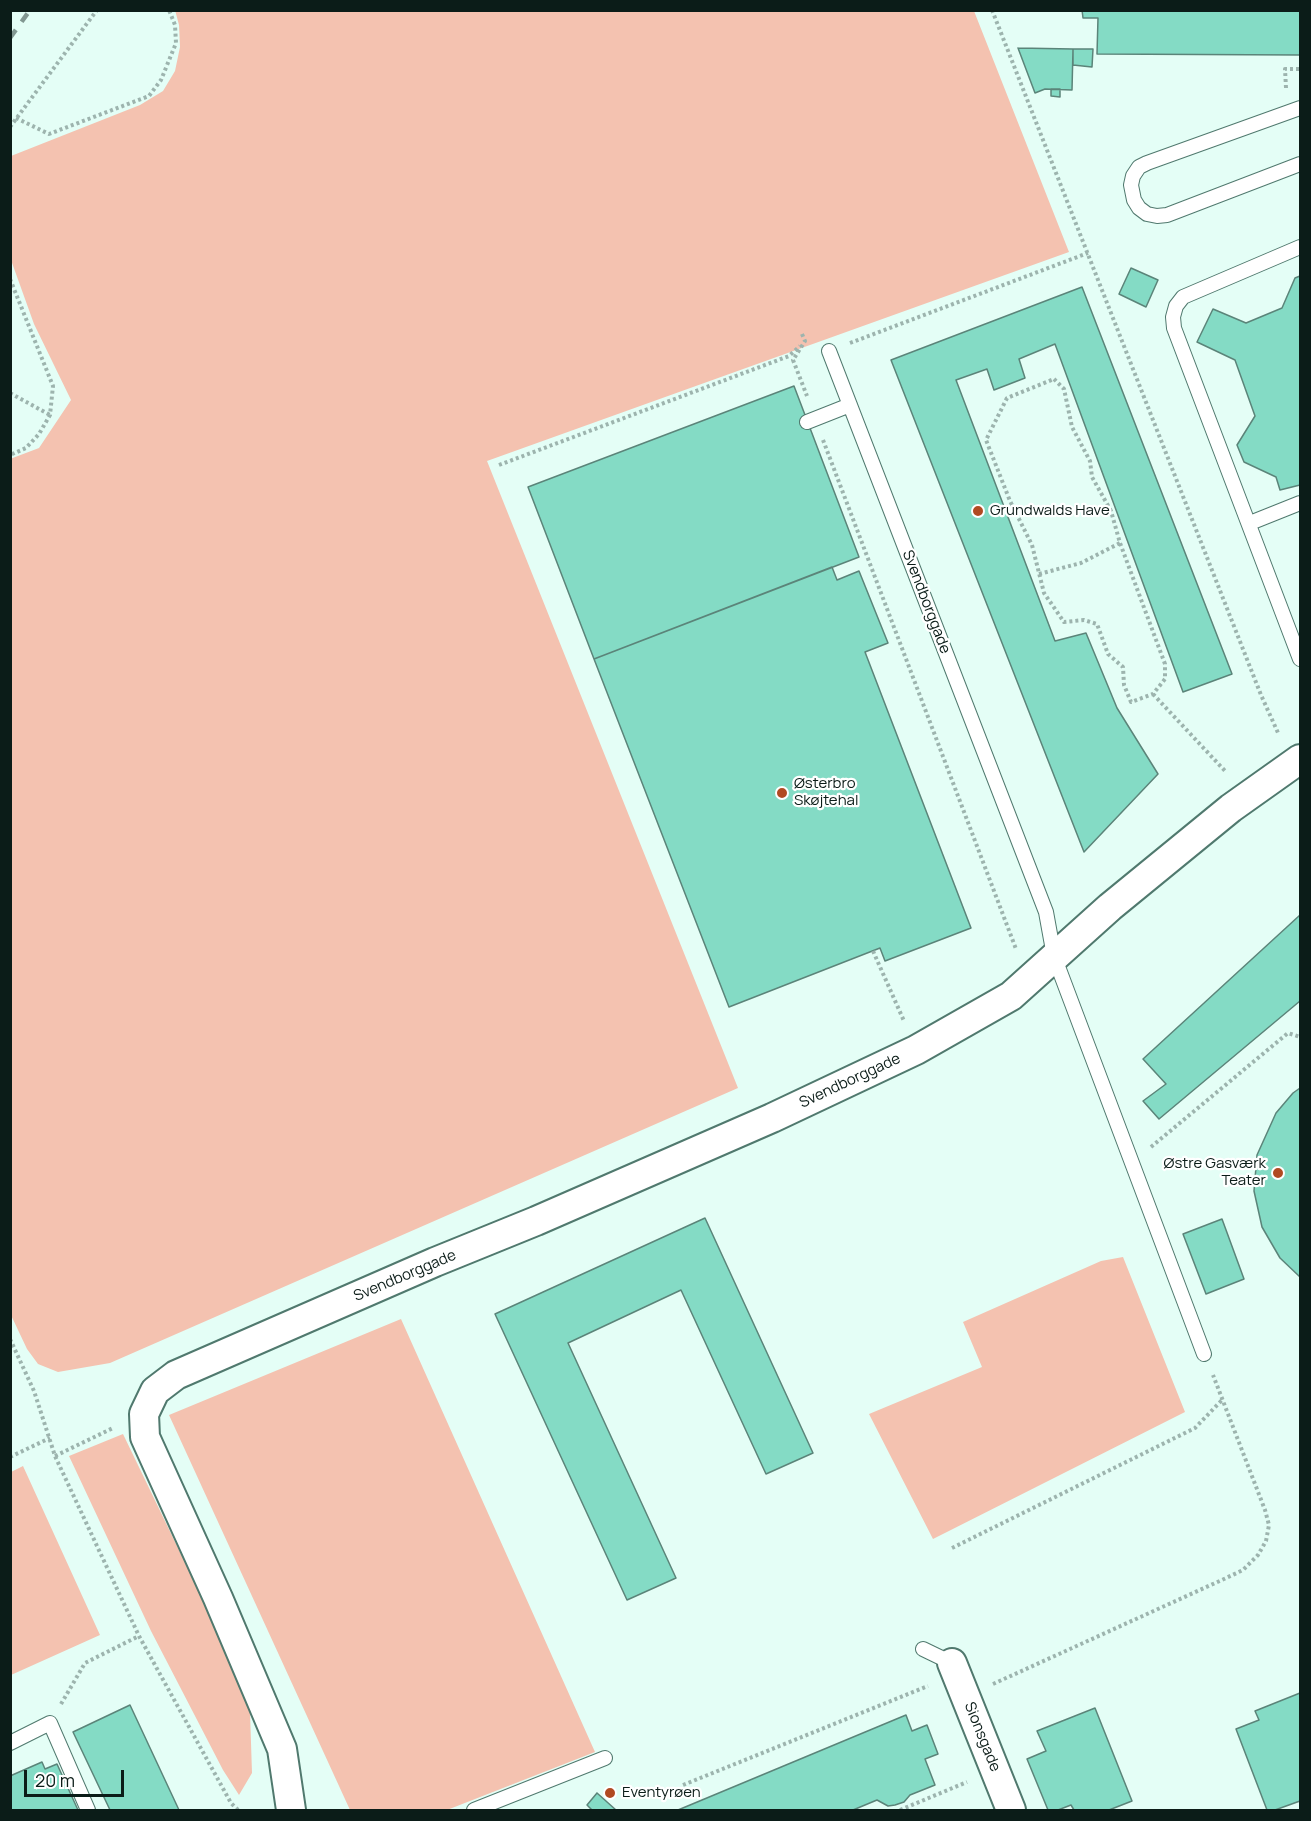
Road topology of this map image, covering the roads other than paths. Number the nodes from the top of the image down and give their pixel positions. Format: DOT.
graph roads {
  1 [pos="1300,108"];
  2 [pos="1300,164"];
  3 [pos="1300,247"];
  4 [pos="829,351"];
  5 [pos="850,405"];
  6 [pos="811,420"];
  7 [pos="1300,503"];
  8 [pos="1250,523"];
  9 [pos="1300,658"];
  10 [pos="1296,761"];
  11 [pos="1054,956"];
  12 [pos="1204,1354"];
  13 [pos="923,1649"];
  14 [pos="958,1678"];
  15 [pos="10,1743"];
  16 [pos="605,1758"];
  17 [pos="88,1810"];
  18 [pos="291,1810"];
  19 [pos="474,1810"];
  20 [pos="1011,1810"];
  1 -- 2 [label="lane"];
  3 -- 8 [label="lane"];
  4 -- 5 [label="lane, Svendborggade"];
  5 -- 6 [label="lane"];
  5 -- 11 [label="lane, Svendborggade"];
  7 -- 8 [label="lane"];
  8 -- 9 [label="lane"];
  10 -- 11 [label="street, Svendborggade"];
  11 -- 12 [label="lane"];
  11 -- 18 [label="street, Svendborggade"];
  13 -- 14 [label="lane"];
  14 -- 20 [label="street, Sionsgade"];
  15 -- 17 [label="lane"];
  16 -- 19 [label="lane"];
}
